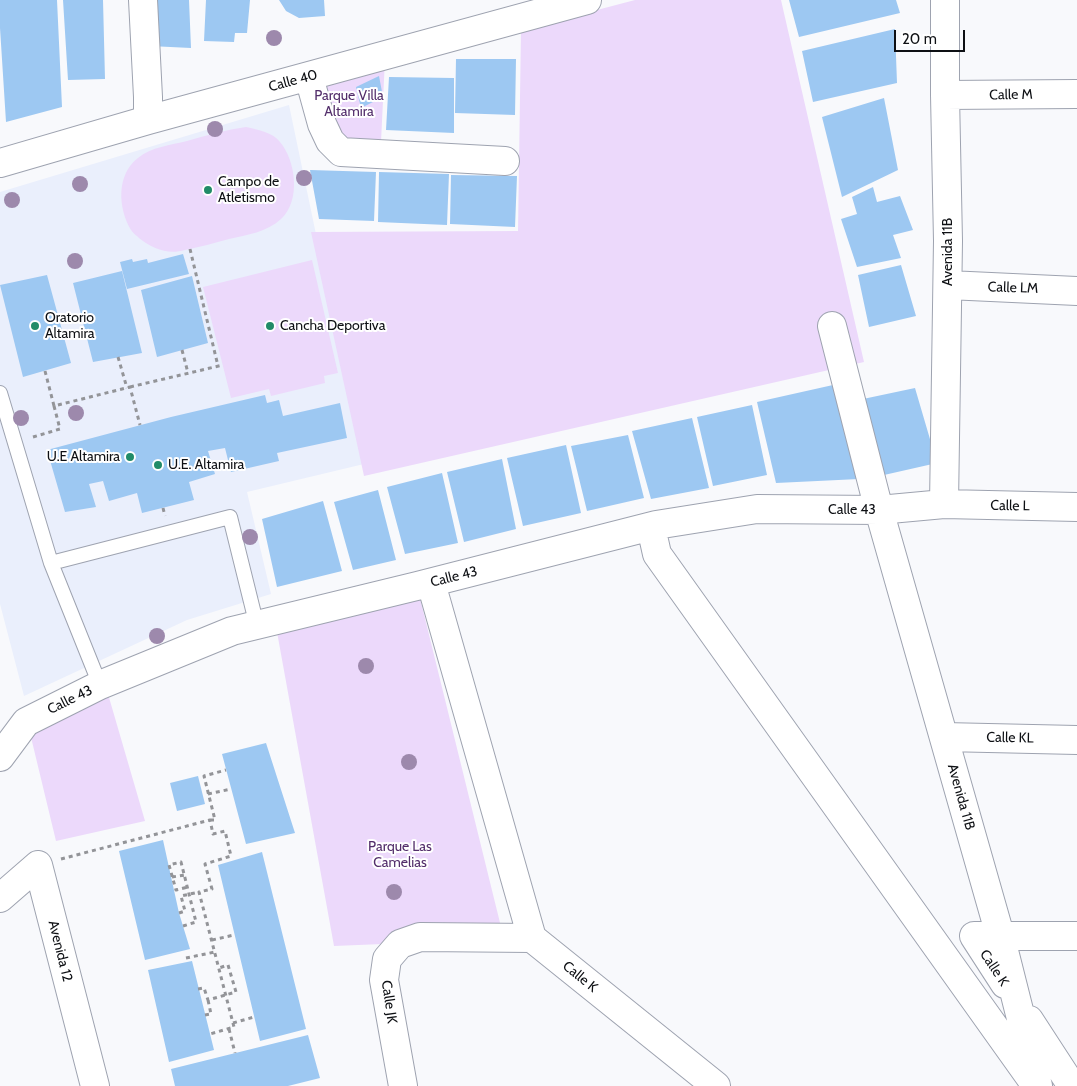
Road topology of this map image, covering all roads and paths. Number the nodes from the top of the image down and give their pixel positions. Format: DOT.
graph roads {
  1 [pos="142,0"];
  2 [pos="587,0"];
  3 [pos="945,0"];
  4 [pos="309,77"];
  5 [pos="1077,94"];
  6 [pos="945,95"];
  7 [pos="148,120"];
  8 [pos="505,161"];
  9 [pos="0,164"];
  10 [pos="190,249"];
  11 [pos="948,285"];
  12 [pos="1077,290"];
  13 [pos="832,326"];
  14 [pos="182,350"];
  15 [pos="118,357"];
  16 [pos="223,365"];
  17 [pos="218,366"];
  18 [pos="45,371"];
  19 [pos="188,374"];
  20 [pos="129,388"];
  21 [pos="0,393"];
  22 [pos="54,406"];
  23 [pos="140,425"];
  24 [pos="15,441"];
  25 [pos="944,504"];
  26 [pos="1077,507"];
  27 [pos="879,510"];
  28 [pos="651,527"];
  29 [pos="51,563"];
  30 [pos="431,583"];
  31 [pos="257,626"];
  32 [pos="100,685"];
  33 [pos="944,737"];
  34 [pos="1077,740"];
  35 [pos="0,757"];
  36 [pos="226,770"];
  37 [pos="231,789"];
  38 [pos="208,794"];
  39 [pos="210,820"];
  40 [pos="38,865"];
  41 [pos="185,875"];
  42 [pos="172,877"];
  43 [pos="188,887"];
  44 [pos="199,892"];
  45 [pos="190,894"];
  46 [pos="0,898"];
  47 [pos="179,913"];
  48 [pos="182,926"];
  49 [pos="234,935"];
  50 [pos="1000,935"];
  51 [pos="1077,936"];
  52 [pos="532,938"];
  53 [pos="212,940"];
  54 [pos="215,952"];
  55 [pos="186,958"];
  56 [pos="219,968"];
  57 [pos="198,989"];
  58 [pos="226,995"];
  59 [pos="208,1000"];
  60 [pos="205,1015"];
  61 [pos="254,1017"];
  62 [pos="233,1023"];
  63 [pos="229,1029"];
  64 [pos="210,1034"];
  65 [pos="235,1053"];
  66 [pos="95,1086"];
  67 [pos="403,1086"];
  68 [pos="716,1086"];
  69 [pos="1037,1086"];
  70 [pos="1072,1086"];
  1 -- 7 [label="street"];
  2 -- 4 [label="street, Calle 40"];
  3 -- 6 [label="street, Avenida 11B"];
  4 -- 7 [label="street, Calle 40"];
  4 -- 8 [label="street"];
  5 -- 6 [label="street, Calle M"];
  6 -- 11 [label="street, Avenida 11B"];
  7 -- 9 [label="street, Calle 40"];
  10 -- 17 [label="path"];
  11 -- 12 [label="street, Calle LM"];
  11 -- 25 [label="street, Avenida 11B"];
  13 -- 27 [label="street, Avenida 11B"];
  14 -- 19 [label="path"];
  15 -- 20 [label="path"];
  16 -- 17 [label="path"];
  17 -- 19 [label="path"];
  18 -- 22 [label="path"];
  19 -- 20 [label="path"];
  20 -- 22 [label="path"];
  20 -- 23 [label="path"];
  21 -- 24 [label="lane"];
  22 -- 24 [label="path"];
  24 -- 29 [label="lane"];
  25 -- 26 [label="street, Calle L"];
  25 -- 27 [label="street, Calle 43"];
  27 -- 28 [label="street, Calle 43"];
  27 -- 33 [label="street, Avenida 11B"];
  28 -- 30 [label="street, Calle 43"];
  28 -- 69 [label="street"];
  29 -- 31 [label="lane"];
  29 -- 32 [label="lane"];
  30 -- 31 [label="street, Calle 43"];
  30 -- 52 [label="street"];
  31 -- 32 [label="street, Calle 43"];
  32 -- 35 [label="street, Calle 43"];
  33 -- 34 [label="street, Calle KL"];
  33 -- 50 [label="street, Avenida 11B"];
  36 -- 38 [label="path"];
  37 -- 38 [label="path"];
  38 -- 39 [label="path"];
  39 -- 40 [label="path"];
  39 -- 44 [label="path"];
  40 -- 46 [label="street"];
  40 -- 66 [label="street, Avenida 12"];
  41 -- 42 [label="path"];
  41 -- 42 [label="path"];
  41 -- 43 [label="path"];
  42 -- 43 [label="path"];
  43 -- 45 [label="path"];
  44 -- 45 [label="path"];
  44 -- 53 [label="path"];
  45 -- 47 [label="path"];
  45 -- 48 [label="path"];
  49 -- 53 [label="path"];
  50 -- 51 [label="street, Calle K"];
  50 -- 69 [label="street, Avenida 11B"];
  50 -- 70 [label="street, Calle K"];
  52 -- 67 [label="street, Calle JK"];
  52 -- 68 [label="street, Calle K"];
  53 -- 54 [label="path"];
  54 -- 55 [label="path"];
  54 -- 56 [label="path"];
  56 -- 58 [label="path"];
  56 -- 58 [label="path"];
  57 -- 59 [label="path"];
  58 -- 59 [label="path"];
  58 -- 62 [label="path"];
  59 -- 60 [label="path"];
  61 -- 62 [label="path"];
  62 -- 63 [label="path"];
  63 -- 64 [label="path"];
  63 -- 65 [label="path"];
}
